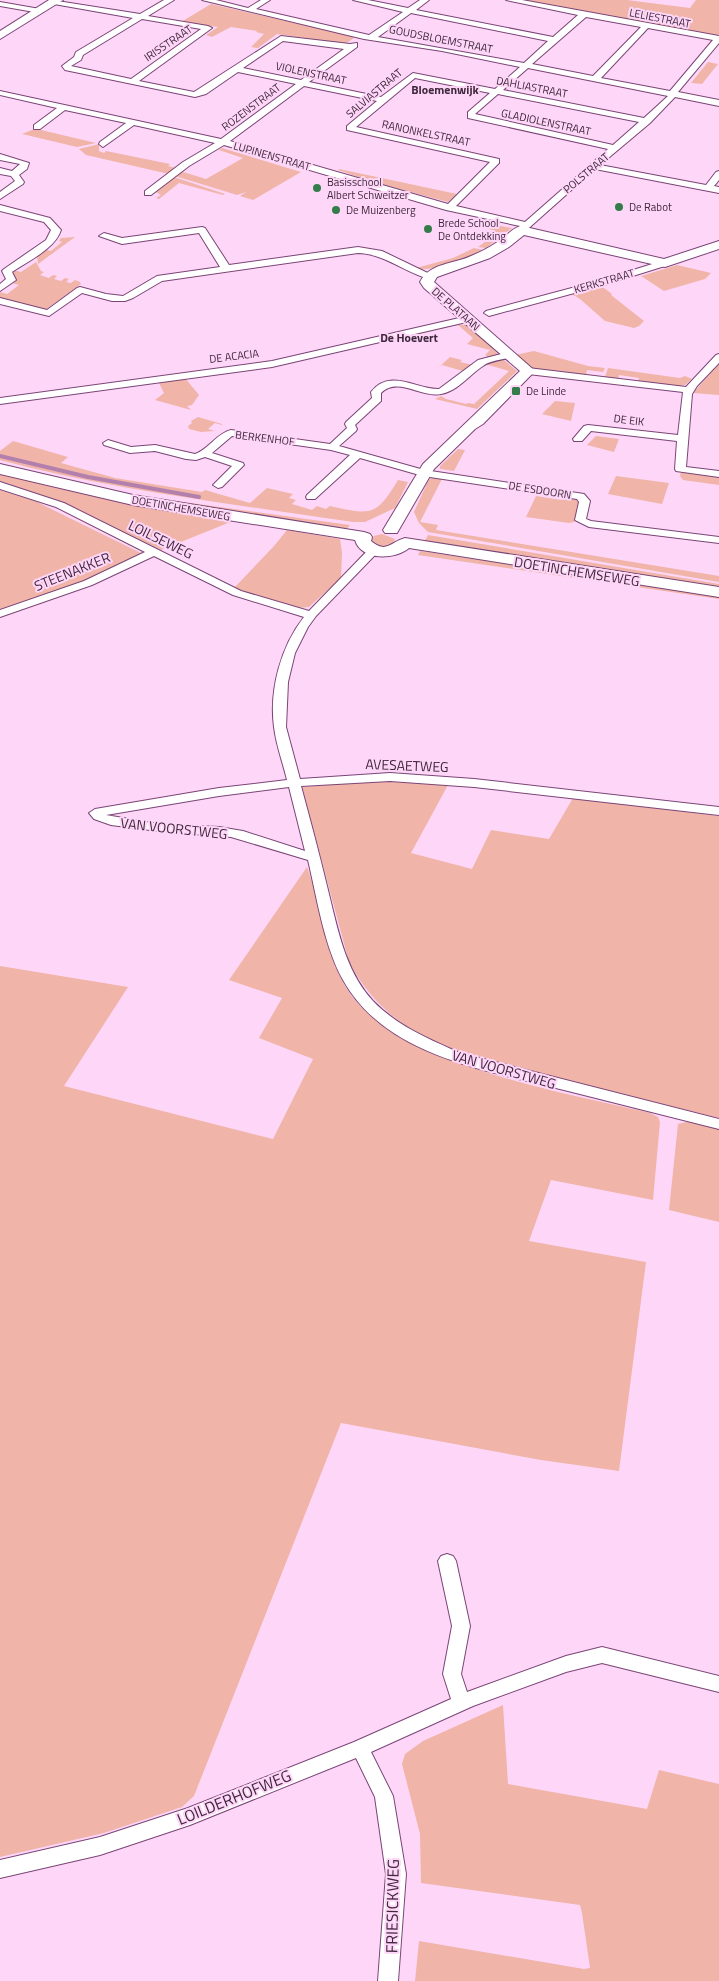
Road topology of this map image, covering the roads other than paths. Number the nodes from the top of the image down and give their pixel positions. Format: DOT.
graph roads {
  1 [pos="170,0"];
  2 [pos="206,0"];
  3 [pos="266,0"];
  4 [pos="357,0"];
  5 [pos="425,0"];
  6 [pos="510,0"];
  7 [pos="55,1"];
  8 [pos="0,4"];
  9 [pos="40,10"];
  10 [pos="250,10"];
  11 [pos="408,11"];
  12 [pos="584,14"];
  13 [pos="140,17"];
  14 [pos="645,27"];
  15 [pos="0,36"];
  16 [pos="368,37"];
  17 [pos="718,39"];
  18 [pos="554,40"];
  19 [pos="351,47"];
  20 [pos="525,66"];
  21 [pos="236,69"];
  22 [pos="413,75"];
  23 [pos="595,79"];
  24 [pos="132,82"];
  25 [pos="302,83"];
  26 [pos="497,91"];
  27 [pos="0,93"];
  28 [pos="674,94"];
  29 [pos="382,100"];
  30 [pos="719,103"];
  31 [pos="64,107"];
  32 [pos="647,121"];
  33 [pos="133,122"];
  34 [pos="37,127"];
  35 [pos="350,128"];
  36 [pos="223,142"];
  37 [pos="103,144"];
  38 [pos="616,148"];
  39 [pos="0,157"];
  40 [pos="593,166"];
  41 [pos="0,171"];
  42 [pos="719,172"];
  43 [pos="14,174"];
  44 [pos="708,188"];
  45 [pos="719,190"];
  46 [pos="148,193"];
  47 [pos="0,196"];
  48 [pos="0,208"];
  49 [pos="449,208"];
  50 [pos="524,227"];
  51 [pos="104,236"];
  52 [pos="719,245"];
  53 [pos="665,263"];
  54 [pos="226,268"];
  55 [pos="429,276"];
  56 [pos="0,288"];
  57 [pos="0,301"];
  58 [pos="489,313"];
  59 [pos="468,319"];
  60 [pos="509,355"];
  61 [pos="719,357"];
  62 [pos="528,371"];
  63 [pos="688,390"];
  64 [pos="0,401"];
  65 [pos="578,439"];
  66 [pos="682,439"];
  67 [pos="108,443"];
  68 [pos="332,448"];
  69 [pos="205,454"];
  70 [pos="358,454"];
  71 [pos="0,469"];
  72 [pos="423,473"];
  73 [pos="719,474"];
  74 [pos="218,484"];
  75 [pos="0,486"];
  76 [pos="311,497"];
  77 [pos="391,530"];
  78 [pos="364,538"];
  79 [pos="719,540"];
  80 [pos="406,543"];
  81 [pos="374,550"];
  82 [pos="153,552"];
  83 [pos="719,592"];
  84 [pos="0,614"];
  85 [pos="311,615"];
  86 [pos="295,784"];
  87 [pos="719,812"];
  88 [pos="94,813"];
  89 [pos="313,857"];
  90 [pos="719,1124"];
  91 [pos="447,1560"];
  92 [pos="719,1684"];
  93 [pos="461,1703"];
  94 [pos="360,1748"];
  95 [pos="0,1869"];
  96 [pos="388,1981"];
  1 -- 13 [label="street"];
  2 -- 10 [label="street, GOUDSBLOEMSTRAAT"];
  3 -- 10 [label="street"];
  4 -- 11 [label="street"];
  5 -- 11 [label="street, ROZENSTRAAT"];
  6 -- 12 [label="street, LELIESTRAAT"];
  7 -- 9 [label="street"];
  7 -- 13 [label="street"];
  8 -- 9 [label="street"];
  9 -- 15 [label="street"];
  10 -- 16 [label="street, GOUDSBLOEMSTRAAT"];
  11 -- 16 [label="street, ROZENSTRAAT"];
  11 -- 18 [label="street"];
  12 -- 14 [label="street, LELIESTRAAT"];
  12 -- 18 [label="street"];
  13 -- 24 [label="street"];
  13 -- 24 [label="street, IRISSTRAAT"];
  14 -- 17 [label="street, LELIESTRAAT"];
  14 -- 23 [label="street"];
  16 -- 19 [label="street, ROZENSTRAAT"];
  16 -- 20 [label="street, GOUDSBLOEMSTRAAT"];
  17 -- 28 [label="street, POLSTRAAT"];
  18 -- 20 [label="street"];
  19 -- 21 [label="street"];
  19 -- 25 [label="street, ROZENSTRAAT"];
  20 -- 23 [label="street, GOUDSBLOEMSTRAAT"];
  20 -- 26 [label="street"];
  21 -- 24 [label="street"];
  21 -- 25 [label="street, VIOLENSTRAAT"];
  22 -- 26 [label="street, DAHLIASTRAAT"];
  22 -- 29 [label="street, SALVIASTRAAT"];
  23 -- 28 [label="street, GOUDSBLOEMSTRAAT"];
  25 -- 29 [label="street, VIOLENSTRAAT"];
  25 -- 36 [label="street, ROZENSTRAAT"];
  26 -- 32 [label="street, DAHLIASTRAAT"];
  26 -- 38 [label="street, GLADIOLENSTRAAT"];
  27 -- 31 [label="street, LUPINENSTRAAT"];
  28 -- 30 [label="street, GOUDSBLOEMSTRAAT"];
  28 -- 32 [label="street, POLSTRAAT"];
  29 -- 35 [label="street, SALVIASTRAAT"];
  31 -- 33 [label="street, LUPINENSTRAAT"];
  31 -- 34 [label="street"];
  32 -- 38 [label="street, POLSTRAAT"];
  33 -- 36 [label="street, LUPINENSTRAAT"];
  33 -- 37 [label="street"];
  35 -- 49 [label="street, RANONKELSTRAAT"];
  36 -- 46 [label="street, ROZENSTRAAT"];
  36 -- 49 [label="street, LUPINENSTRAAT"];
  38 -- 40 [label="street, POLSTRAAT"];
  39 -- 43 [label="street"];
  40 -- 44 [label="street"];
  40 -- 50 [label="street, POLSTRAAT"];
  41 -- 43 [label="street"];
  42 -- 44 [label="street"];
  43 -- 47 [label="street"];
  44 -- 45 [label="street"];
  48 -- 56 [label="street"];
  49 -- 50 [label="street, LUPINENSTRAAT"];
  50 -- 53 [label="street, LUPINENSTRAAT"];
  50 -- 55 [label="street, POLSTRAAT"];
  51 -- 54 [label="street"];
  52 -- 53 [label="street, KERKSTRAAT"];
  53 -- 58 [label="street, KERKSTRAAT"];
  54 -- 55 [label="street, DE PLATAAN"];
  54 -- 57 [label="street, DE PLATAAN"];
  55 -- 59 [label="street, DE PLATAAN"];
  59 -- 60 [label="street, DE PLATAAN"];
  59 -- 64 [label="street, DE ACACIA"];
  60 -- 62 [label="street, DE PLATAAN"];
  60 -- 68 [label="street"];
  61 -- 63 [label="street"];
  62 -- 63 [label="street"];
  62 -- 72 [label="street"];
  63 -- 66 [label="street"];
  65 -- 66 [label="street, DE EIK"];
  66 -- 73 [label="street"];
  67 -- 69 [label="street"];
  68 -- 69 [label="street, BERKENHOF"];
  68 -- 70 [label="street, BERKENHOF"];
  69 -- 74 [label="street"];
  70 -- 72 [label="street, BERKENHOF"];
  70 -- 76 [label="street"];
  71 -- 78 [label="street, DOETINCHEMSEWEG"];
  72 -- 77 [label="street"];
  72 -- 79 [label="street, DE ESDOORN"];
  75 -- 82 [label="street, LOILSEWEG"];
  77 -- 78 [label="street"];
  77 -- 80 [label="street"];
  78 -- 81 [label="street"];
  80 -- 81 [label="street"];
  80 -- 83 [label="street, DOETINCHEMSEWEG"];
  81 -- 85 [label="street, VAN VOORSTWEG"];
  82 -- 84 [label="street, STEENAKKER"];
  82 -- 85 [label="street, LOILSEWEG"];
  85 -- 86 [label="street, VAN VOORSTWEG"];
  86 -- 87 [label="street, AVESAETWEG"];
  86 -- 88 [label="street, AVESAETWEG"];
  86 -- 89 [label="street, VAN VOORSTWEG"];
  88 -- 89 [label="street, VAN VOORSTWEG"];
  89 -- 90 [label="street, VAN VOORSTWEG"];
  91 -- 93 [label="street"];
  92 -- 93 [label="street, LOILDERHOFWEG"];
  93 -- 94 [label="street, LOILDERHOFWEG"];
  94 -- 95 [label="street, LOILDERHOFWEG"];
  94 -- 96 [label="street, FRIESICKWEG"];
}
